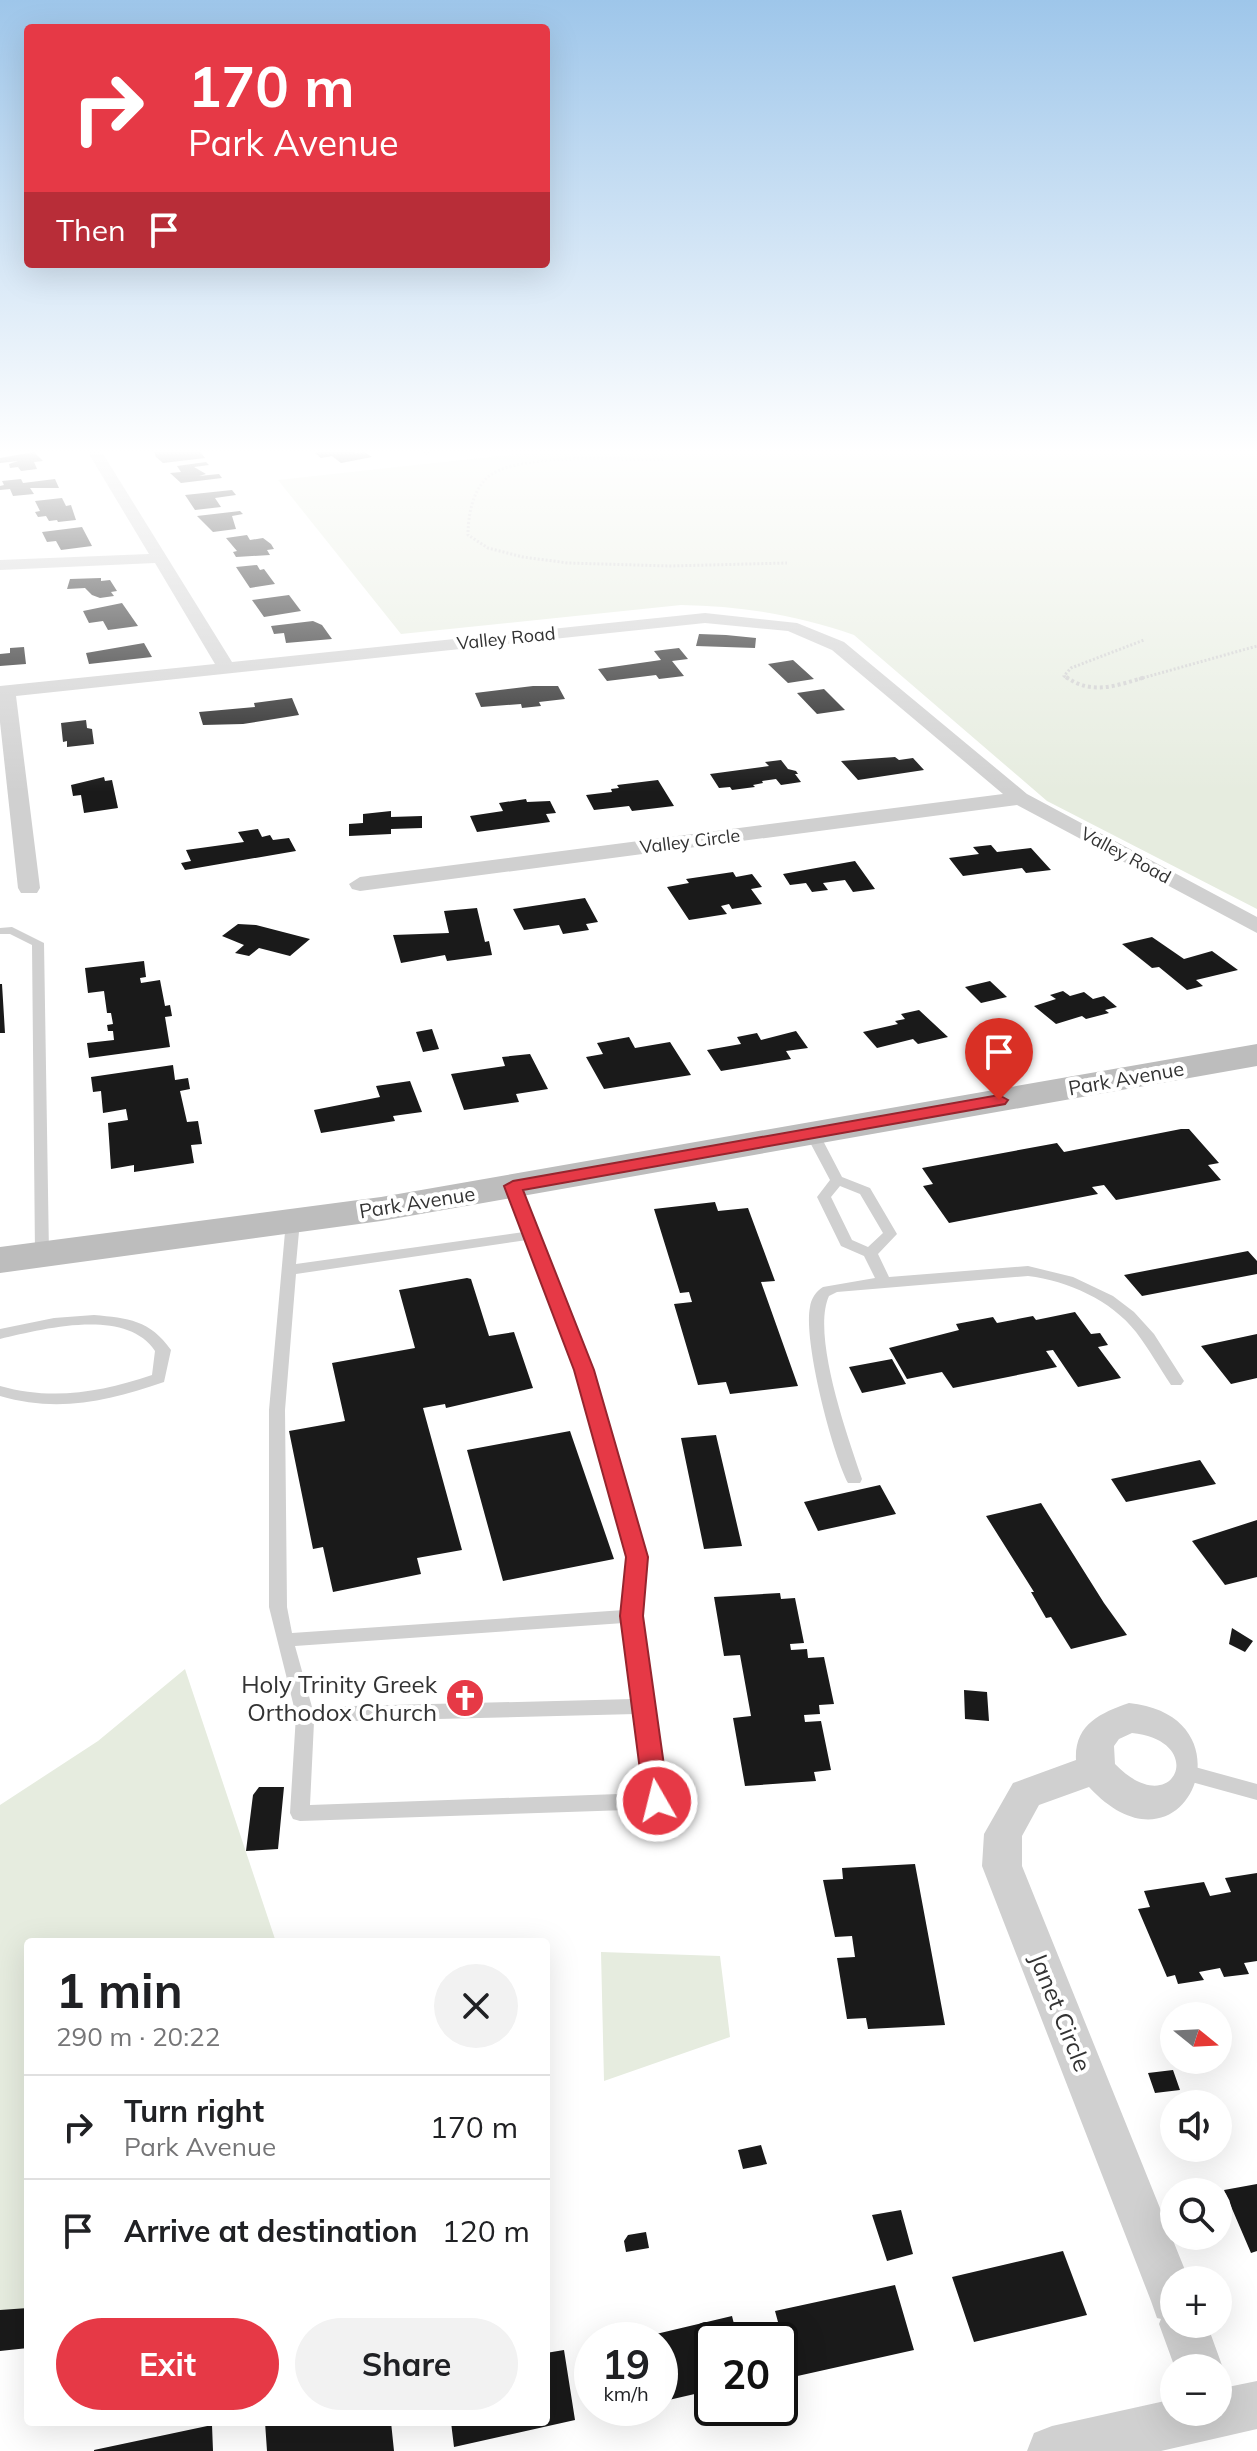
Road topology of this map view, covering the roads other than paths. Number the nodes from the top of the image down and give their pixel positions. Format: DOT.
graph roads {
  1 [pos="37,563"];
  2 [pos="161,563"];
  3 [pos="0,565"];
  4 [pos="227,668"];
  5 [pos="3,692"];
  6 [pos="1020,798"];
  7 [pos="360,884"];
  8 [pos="29,888"];
  9 [pos="1257,926"];
  10 [pos="0,931"];
  11 [pos="1254,1059"];
  12 [pos="812,1133"];
  13 [pos="837,1180"];
  14 [pos="513,1186"];
  15 [pos="293,1221"];
  16 [pos="532,1235"];
  17 [pos="870,1253"];
  18 [pos="42,1254"];
  19 [pos="0,1260"];
  20 [pos="289,1270"];
  21 [pos="884,1282"];
  22 [pos="0,1334"];
  23 [pos="1176,1381"];
  24 [pos="0,1391"];
  25 [pos="854,1479"];
  26 [pos="632,1616"];
  27 [pos="285,1640"];
  28 [pos="644,1706"];
  29 [pos="305,1715"];
  30 [pos="1097,1768"];
  31 [pos="1195,1775"];
  32 [pos="1257,1792"];
  33 [pos="1160,2266"];
  34 [pos="1257,2405"];
  35 [pos="1232,2409"];
  36 [pos="1160,2425"];
  37 [pos="1052,2451"];
  1 -- 3 [label="street"];
  2 -- 4 [label="street"];
  4 -- 5 [label="street, Valley Road"];
  4 -- 6 [label="street, Valley Road"];
  5 -- 8 [label="street"];
  6 -- 7 [label="street, Valley Circle"];
  6 -- 9 [label="street, Valley Road"];
  10 -- 18 [label="lane"];
  11 -- 12 [label="main road, Park Avenue"];
  12 -- 13 [label="lane"];
  12 -- 14 [label="main road, Park Avenue"];
  13 -- 17 [label="lane"];
  13 -- 17 [label="lane"];
  14 -- 15 [label="main road, Park Avenue"];
  14 -- 16 [label="lane"];
  15 -- 18 [label="main road, Park Avenue"];
  15 -- 20 [label="lane"];
  16 -- 20 [label="lane"];
  16 -- 26 [label="lane"];
  17 -- 21 [label="lane"];
  18 -- 19 [label="main road, Park Avenue"];
  20 -- 27 [label="lane"];
  21 -- 23 [label="lane"];
  21 -- 25 [label="lane"];
  22 -- 24 [label="lane"];
  26 -- 27 [label="lane"];
  26 -- 28 [label="lane"];
  27 -- 29 [label="lane"];
  28 -- 29 [label="lane"];
  28 -- 29 [label="lane"];
  30 -- 31 [label="street"];
  30 -- 31 [label="street"];
  30 -- 33 [label="street, Janet Circle"];
  31 -- 32 [label="lane"];
  34 -- 35 [label="street"];
  36 -- 37 [label="street"];
}
